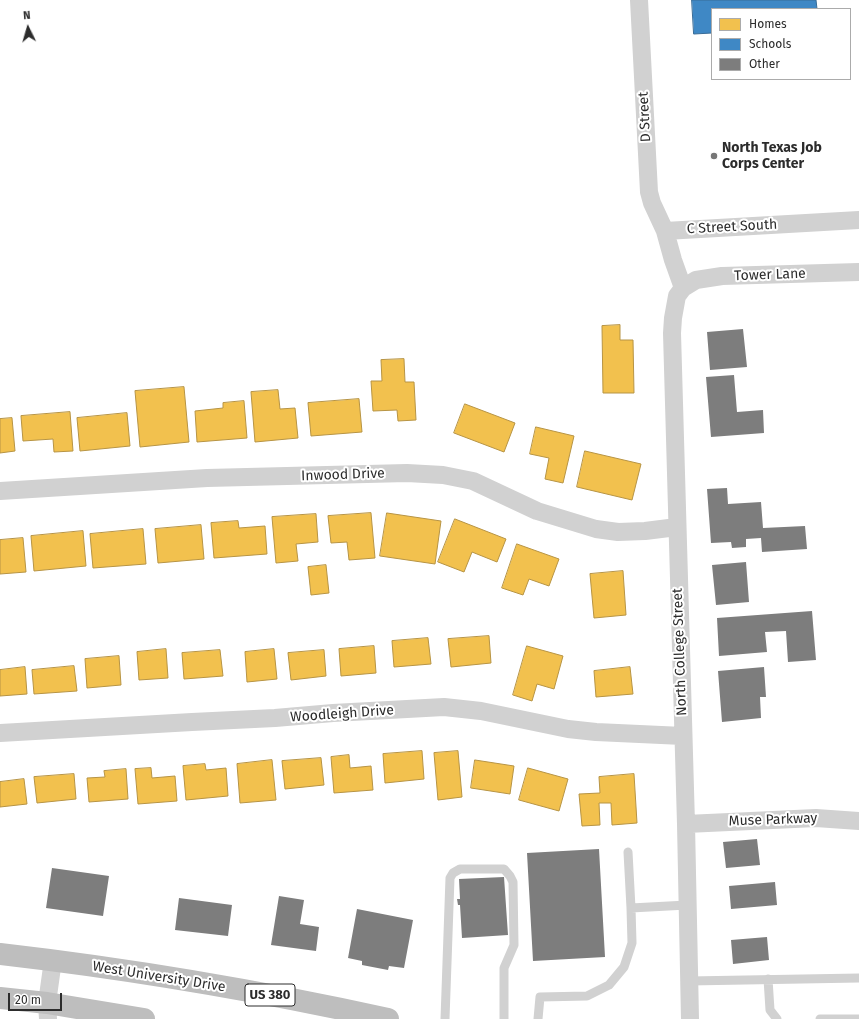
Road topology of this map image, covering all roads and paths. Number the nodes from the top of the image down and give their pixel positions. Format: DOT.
graph roads {
  1 [pos="640,0"];
  2 [pos="859,220"];
  3 [pos="665,231"];
  4 [pos="859,272"];
  5 [pos="683,288"];
  6 [pos="0,491"];
  7 [pos="677,527"];
  8 [pos="0,733"];
  9 [pos="683,736"];
  10 [pos="859,821"];
  11 [pos="686,824"];
  12 [pos="628,852"];
  13 [pos="687,905"];
  14 [pos="631,908"];
  15 [pos="0,954"];
  16 [pos="53,960"];
  17 [pos="859,978"];
  18 [pos="768,979"];
  19 [pos="689,981"];
  20 [pos="0,998"];
  21 [pos="47,1011"];
  22 [pos="376,1018"];
  23 [pos="144,1019"];
  24 [pos="445,1019"];
  25 [pos="504,1019"];
  26 [pos="538,1019"];
  27 [pos="690,1019"];
  28 [pos="777,1019"];
  29 [pos="820,1019"];
  30 [pos="859,1019"];
  1 -- 3 [label="street, D Street"];
  2 -- 3 [label="street, C Street South"];
  3 -- 5 [label="street, C Street South"];
  4 -- 5 [label="street, Tower Lane"];
  5 -- 7 [label="street, North College Street"];
  6 -- 7 [label="street, Inwood Drive"];
  7 -- 9 [label="street, North College Street"];
  8 -- 9 [label="street, Woodleigh Drive"];
  9 -- 11 [label="street, North College Street"];
  10 -- 11 [label="street, Muse Parkway"];
  11 -- 13 [label="street, North College Street"];
  12 -- 14 [label="lane"];
  13 -- 14 [label="lane"];
  13 -- 19 [label="street, North College Street"];
  14 -- 26 [label="lane"];
  15 -- 16 [label="highway, West University Drive / US 380"];
  16 -- 21 [label="street"];
  16 -- 22 [label="highway, West University Drive / US 380"];
  17 -- 18 [label="lane"];
  18 -- 19 [label="lane"];
  18 -- 28 [label="lane"];
  19 -- 27 [label="street, North College Street"];
  20 -- 21 [label="highway"];
  21 -- 23 [label="highway"];
  24 -- 25 [label="lane"];
  29 -- 30 [label="lane"];
}
